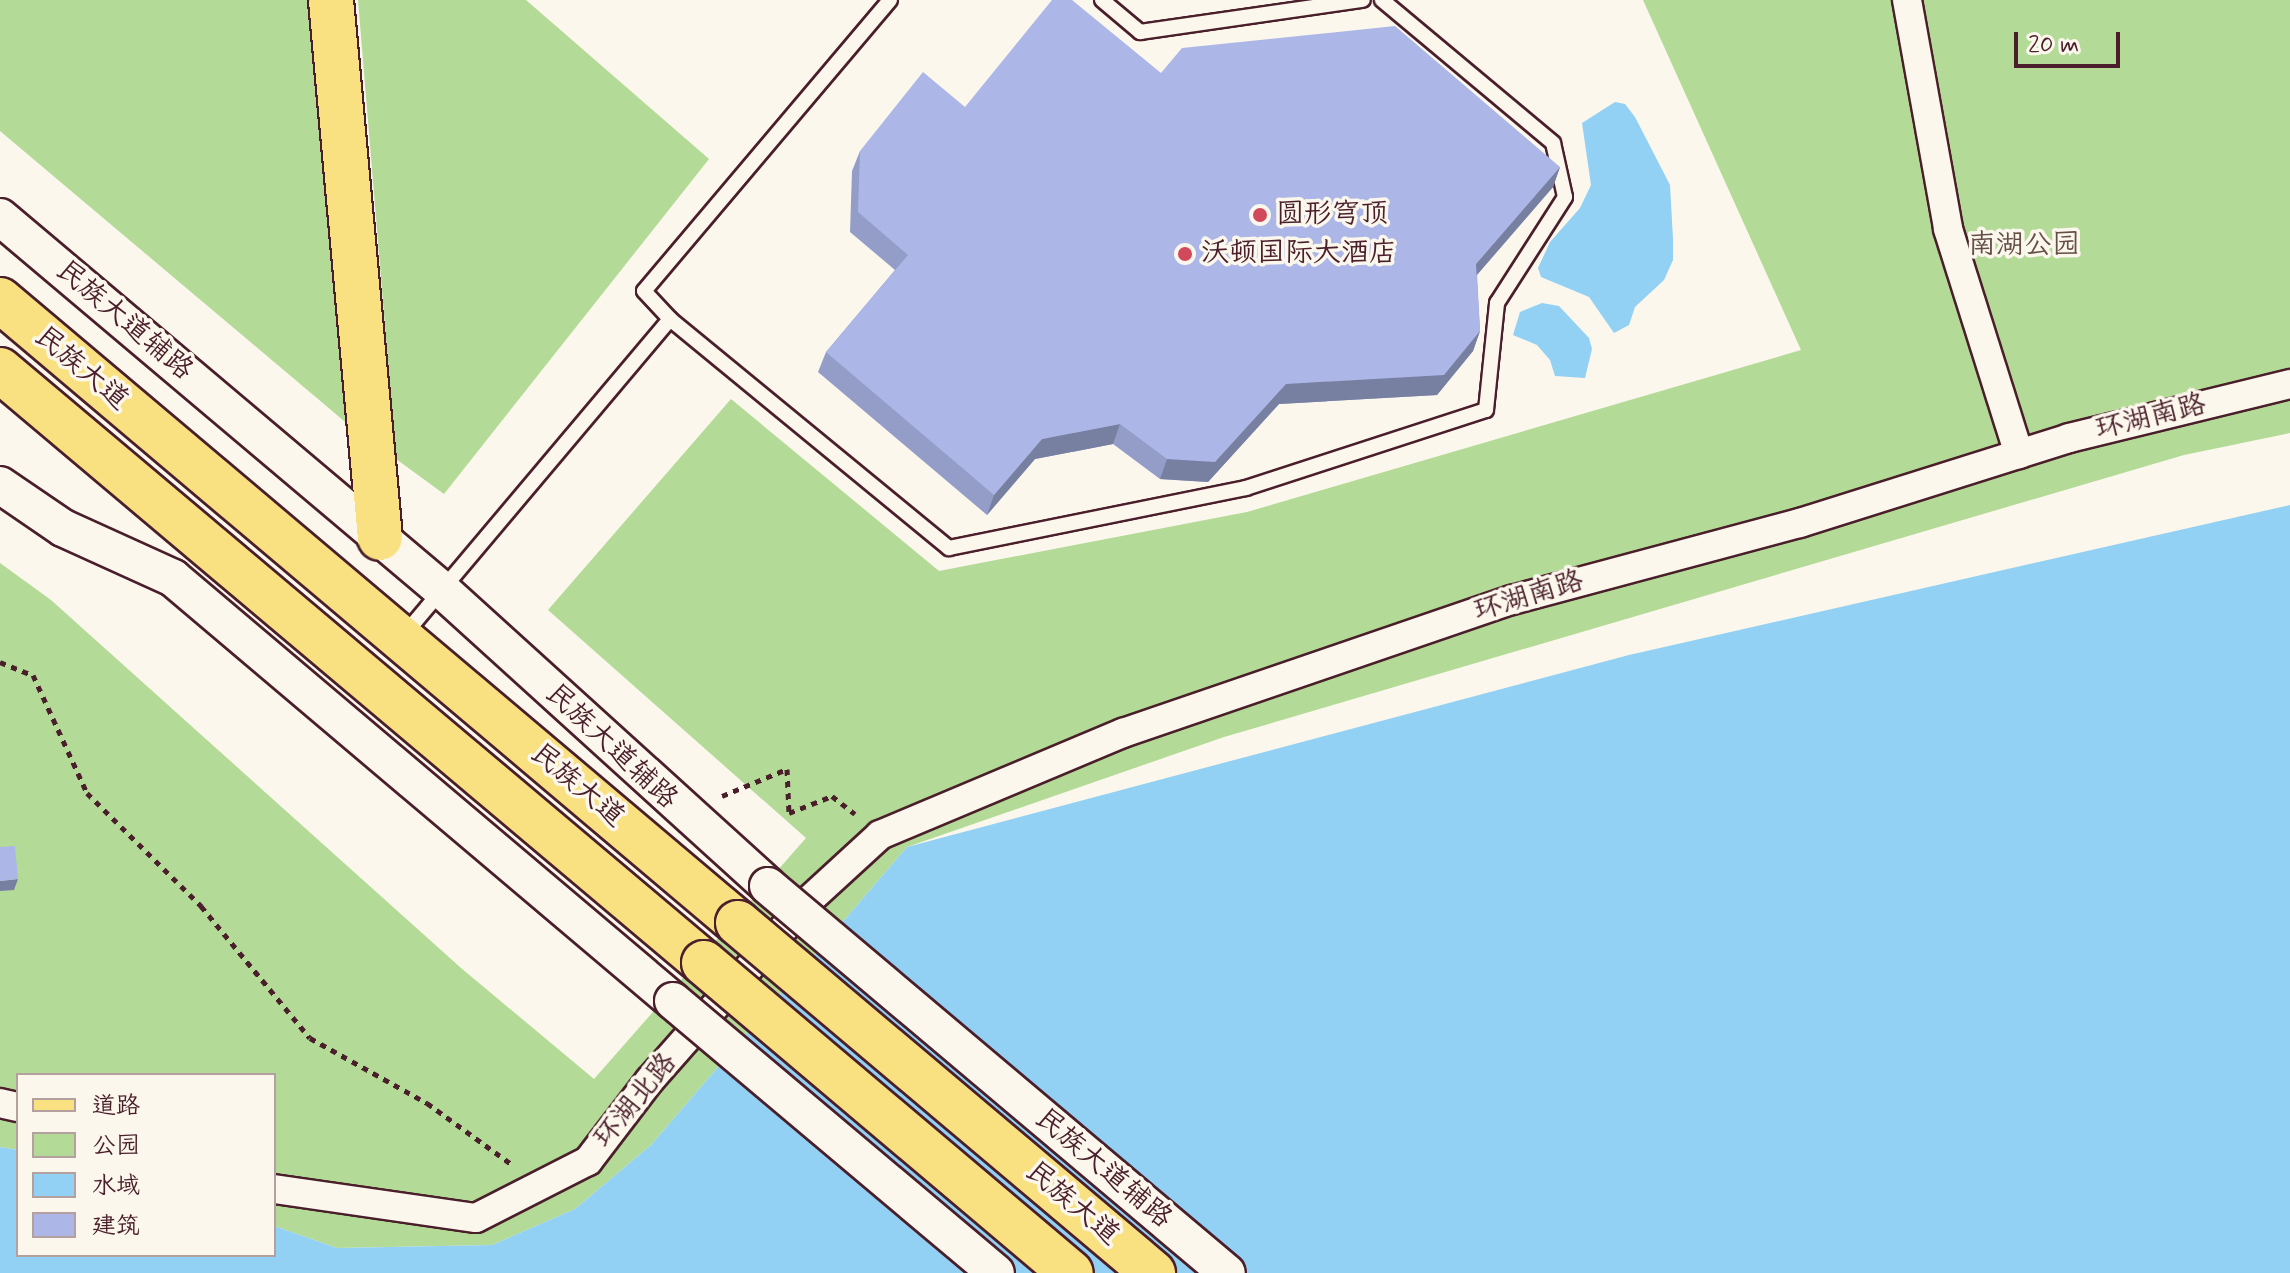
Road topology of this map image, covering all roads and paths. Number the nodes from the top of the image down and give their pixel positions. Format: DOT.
graph roads {
  1 [pos="331,0"];
  2 [pos="890,0"];
  3 [pos="1102,0"];
  4 [pos="1363,0"];
  5 [pos="1382,0"];
  6 [pos="1907,0"];
  7 [pos="0,217"];
  8 [pos="0,300"];
  9 [pos="670,319"];
  10 [pos="0,370"];
  11 [pos="2290,384"];
  12 [pos="2019,454"];
  13 [pos="0,485"];
  14 [pos="380,538"];
  15 [pos="442,590"];
  16 [pos="401,638"];
  17 [pos="0,662"];
  18 [pos="682,813"];
  19 [pos="880,835"];
  20 [pos="807,902"];
  21 [pos="541,1185"];
  22 [pos="276,1189"];
  23 [pos="996,1273"];
  24 [pos="1071,1273"];
  25 [pos="1153,1273"];
  26 [pos="1227,1273"];
  1 -- 14 [label="main road"];
  2 -- 9 [label="lane"];
  3 -- 4 [label="lane"];
  5 -- 9 [label="lane"];
  6 -- 12 [label="street"];
  7 -- 14 [label="street, 民族大道辅路"];
  8 -- 16 [label="main road, 民族大道"];
  9 -- 15 [label="lane"];
  10 -- 24 [label="main road, 民族大道, bridge"];
  11 -- 12 [label="street, 环湖南路"];
  12 -- 19 [label="street, 环湖南路"];
  13 -- 23 [label="street, bridge"];
  14 -- 15 [label="street, 民族大道辅路"];
  15 -- 16 [label="lane"];
  15 -- 18 [label="street, 民族大道辅路"];
  16 -- 25 [label="main road, 民族大道, bridge"];
  17 -- 21 [label="path"];
  18 -- 19 [label="path"];
  18 -- 26 [label="street, 民族大道辅路, bridge"];
  19 -- 20 [label="street, 环湖南路"];
  20 -- 21 [label="street, 环湖北路"];
  21 -- 22 [label="street, 环湖北路"];
}
